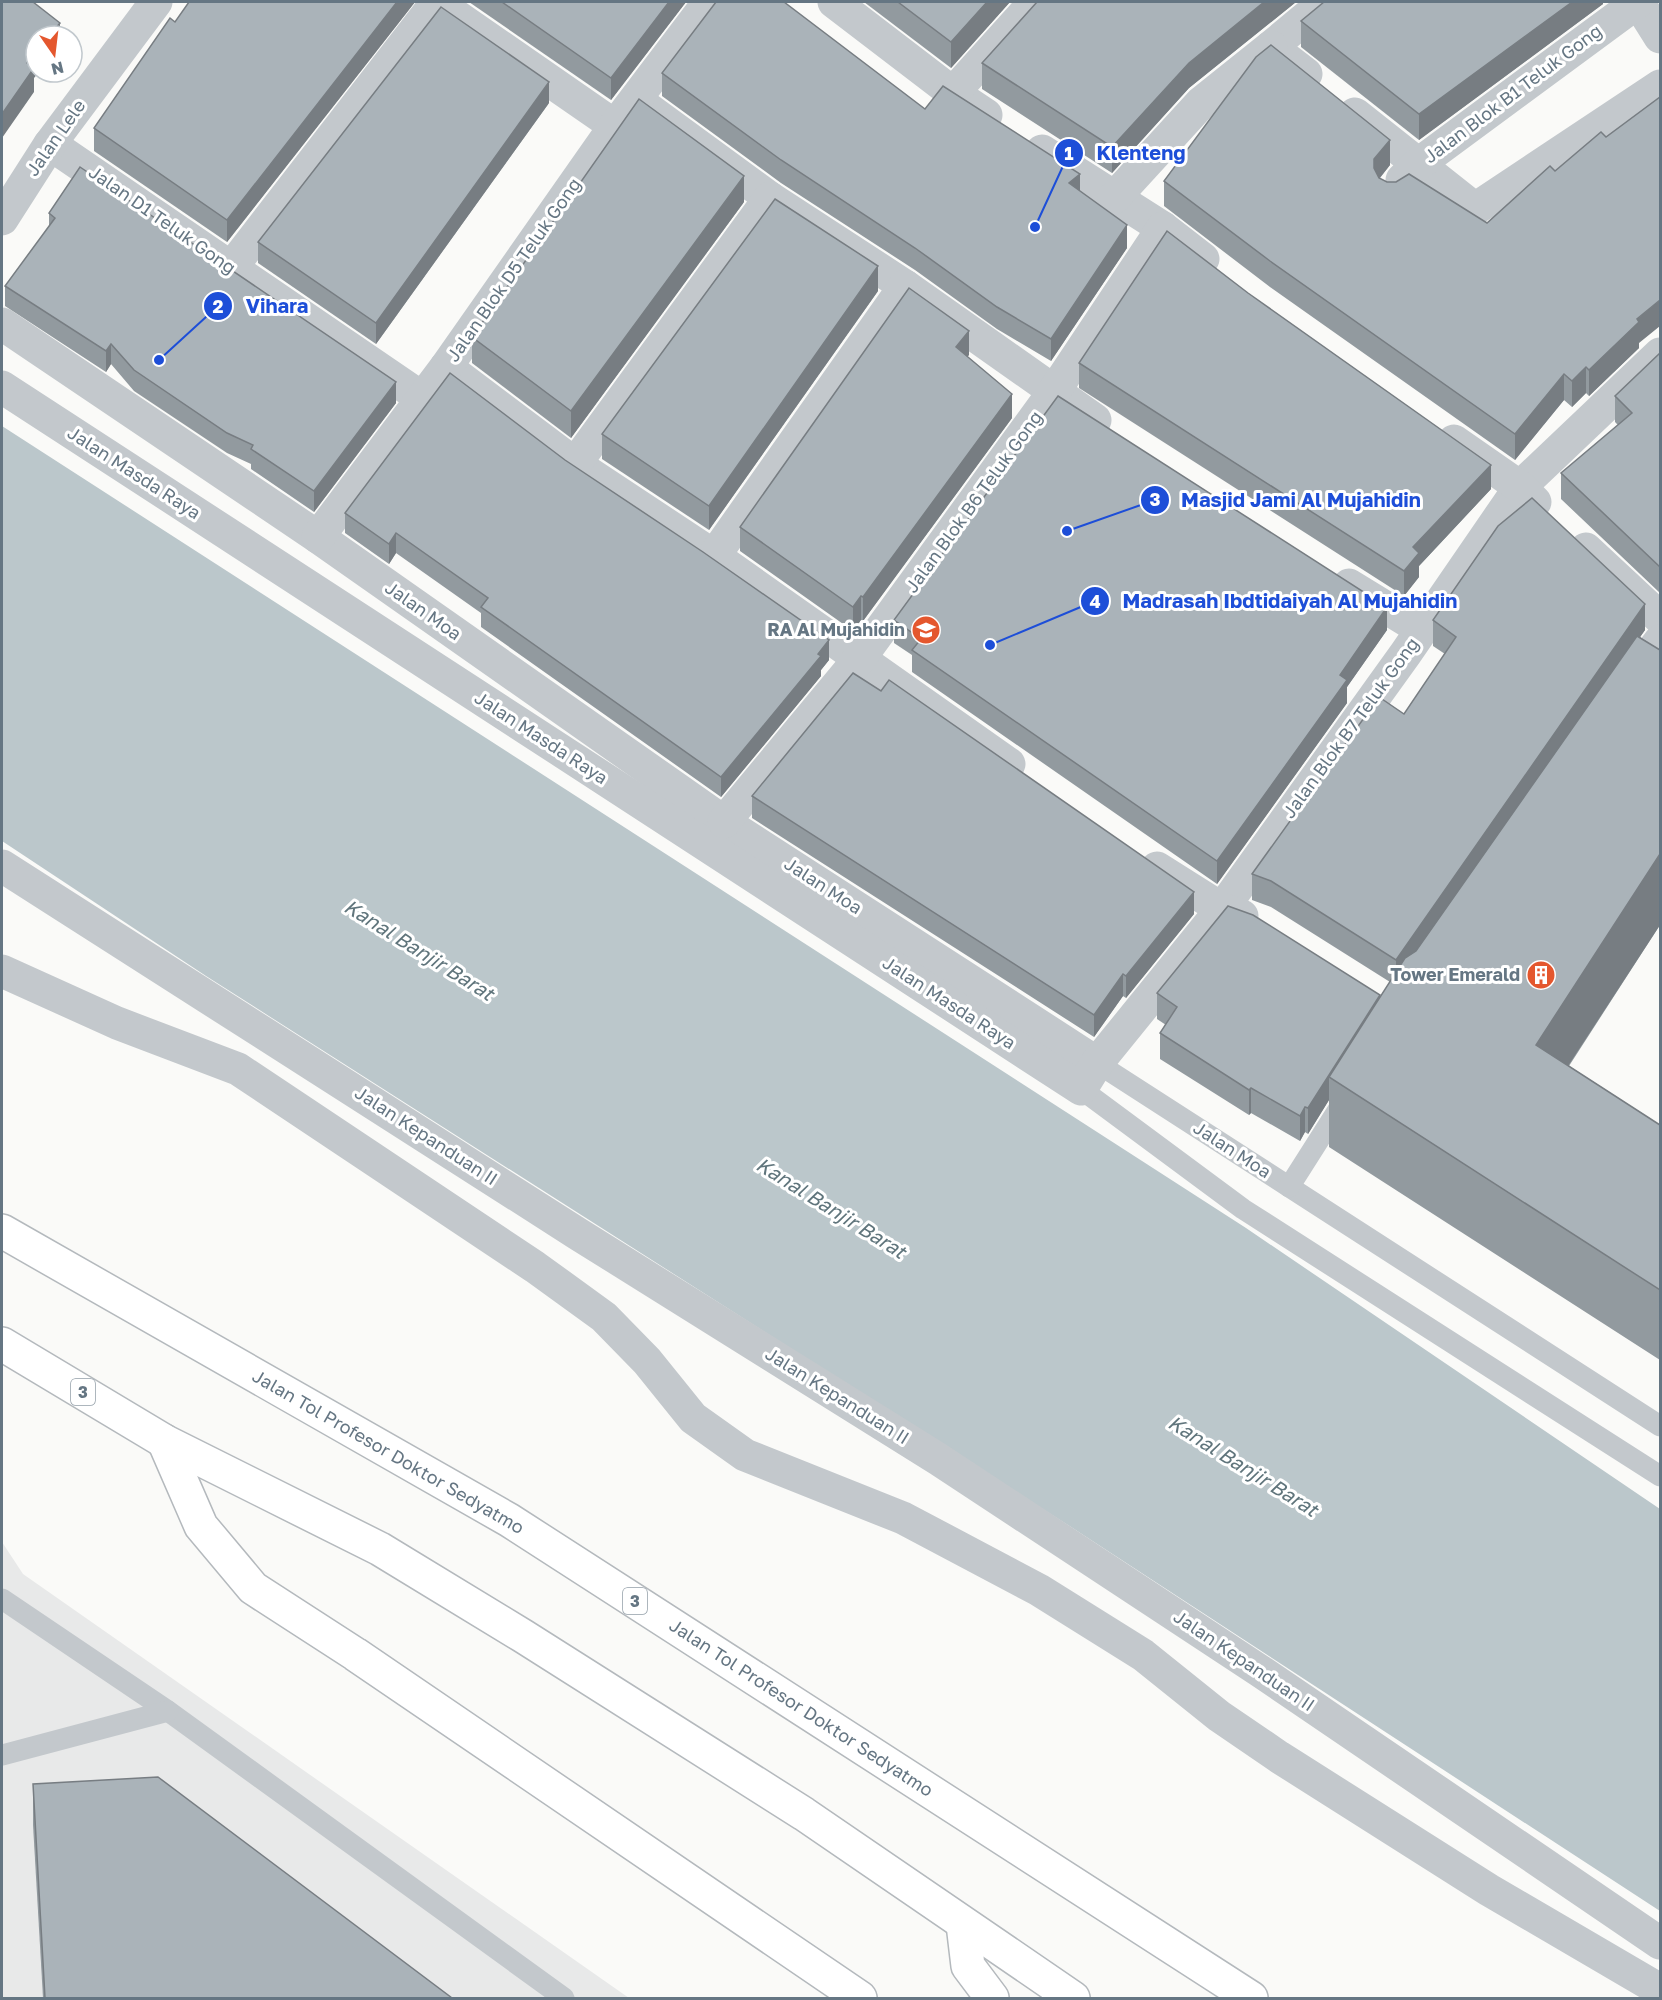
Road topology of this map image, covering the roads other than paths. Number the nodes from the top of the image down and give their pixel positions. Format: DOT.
graph roads {
  1 [pos="156,2"];
  2 [pos="436,2"];
  3 [pos="709,2"];
  4 [pos="834,2"];
  5 [pos="1035,2"];
  6 [pos="1325,2"];
  7 [pos="1638,2"];
  8 [pos="1660,37"];
  9 [pos="1270,47"];
  10 [pos="1660,86"];
  11 [pos="953,93"];
  12 [pos="636,100"];
  13 [pos="615,126"];
  14 [pos="50,144"];
  15 [pos="1418,165"];
  16 [pos="1392,190"];
  17 [pos="770,198"];
  18 [pos="1114,198"];
  19 [pos="2,219"];
  20 [pos="1163,228"];
  21 [pos="231,268"];
  22 [pos="1224,275"];
  23 [pos="905,286"];
  24 [pos="2,324"];
  25 [pos="1660,354"];
  26 [pos="446,367"];
  27 [pos="2,387"];
  28 [pos="1053,393"];
  29 [pos="422,398"];
  30 [pos="1433,426"];
  31 [pos="1122,438"];
  32 [pos="575,464"];
  33 [pos="1520,488"];
  34 [pos="318,537"];
  35 [pos="714,556"];
  36 [pos="1320,566"];
  37 [pos="1660,618"];
  38 [pos="1421,629"];
  39 [pos="1660,641"];
  40 [pos="860,658"];
  41 [pos="1614,705"];
  42 [pos="1034,781"];
  43 [pos="724,822"];
  44 [pos="1131,849"];
  45 [pos="2,866"];
  46 [pos="1222,909"];
  47 [pos="1271,929"];
  48 [pos="2,971"];
  49 [pos="1089,1076"];
  50 [pos="1351,1089"];
  51 [pos="1289,1187"];
  52 [pos="2,1231"];
  53 [pos="2,1344"];
  54 [pos="1660,1426"];
  55 [pos="164,1441"];
  56 [pos="1660,1476"];
  57 [pos="2,1599"];
  58 [pos="168,1711"];
  59 [pos="2,1755"];
  60 [pos="963,1924"];
  61 [pos="1660,1943"];
  62 [pos="1660,1990"];
  63 [pos="564,1998"];
  64 [pos="860,1998"];
  65 [pos="992,1998"];
  66 [pos="1073,1998"];
  67 [pos="1251,1998"];
  1 -- 14 [label="street, Jalan Lele"];
  2 -- 13 [label="street"];
  2 -- 21 [label="street"];
  3 -- 12 [label="street, Jalan Blok D5 Teluk Gong"];
  4 -- 11 [label="street"];
  5 -- 11 [label="street"];
  6 -- 9 [label="street"];
  7 -- 8 [label="street"];
  7 -- 15 [label="street, Jalan Blok B1 Teluk Gong"];
  9 -- 15 [label="street"];
  9 -- 18 [label="street"];
  10 -- 15 [label="street"];
  11 -- 18 [label="street"];
  12 -- 13 [label="street, Jalan Blok D5 Teluk Gong"];
  12 -- 17 [label="street"];
  13 -- 26 [label="street, Jalan Blok D5 Teluk Gong"];
  14 -- 19 [label="street, Jalan Lele"];
  14 -- 21 [label="street, Jalan D1 Teluk Gong"];
  15 -- 16 [label="street, Jalan Blok B1 Teluk Gong"];
  17 -- 23 [label="street"];
  17 -- 32 [label="street"];
  18 -- 20 [label="street"];
  20 -- 22 [label="street"];
  20 -- 28 [label="street, Jalan Blok B6 Teluk Gong"];
  21 -- 29 [label="street, Jalan D1 Teluk Gong"];
  23 -- 28 [label="street"];
  23 -- 35 [label="street"];
  24 -- 34 [label="street, Jalan Moa"];
  25 -- 33 [label="street, Jalan Blok B7 Teluk Gong"];
  26 -- 29 [label="street, Jalan Blok D5 Teluk Gong"];
  26 -- 32 [label="street"];
  27 -- 49 [label="street, Jalan Masda Raya"];
  28 -- 31 [label="street"];
  28 -- 40 [label="street, Jalan Blok B6 Teluk Gong"];
  29 -- 34 [label="street, Jalan Blok D5 Teluk Gong"];
  30 -- 33 [label="street"];
  32 -- 35 [label="street"];
  33 -- 37 [label="street"];
  33 -- 38 [label="street, Jalan Blok B7 Teluk Gong"];
  34 -- 43 [label="street, Jalan Moa"];
  35 -- 40 [label="street"];
  36 -- 38 [label="street"];
  38 -- 46 [label="street, Jalan Blok B7 Teluk Gong"];
  39 -- 41 [label="street"];
  40 -- 42 [label="street"];
  40 -- 43 [label="street, Jalan Blok B6 Teluk Gong"];
  43 -- 49 [label="street, Jalan Moa"];
  44 -- 46 [label="street"];
  45 -- 61 [label="street, Jalan Kepanduan II"];
  46 -- 47 [label="street"];
  46 -- 49 [label="street, Jalan Blok B7 Teluk Gong"];
  48 -- 62 [label="street"];
  49 -- 51 [label="lane, Jalan Moa"];
  49 -- 56 [label="lane, Jalan Moa"];
  50 -- 51 [label="lane"];
  51 -- 54 [label="lane, Jalan Moa"];
  52 -- 67 [label="highway, Jalan Tol Profesor Doktor Sedyatmo / 3"];
  53 -- 55 [label="highway, 3"];
  55 -- 60 [label="highway, 3"];
  55 -- 64 [label="highway"];
  57 -- 58 [label="lane"];
  58 -- 59 [label="lane"];
  58 -- 63 [label="lane"];
  60 -- 65 [label="highway"];
  60 -- 66 [label="highway, 3"];
}
